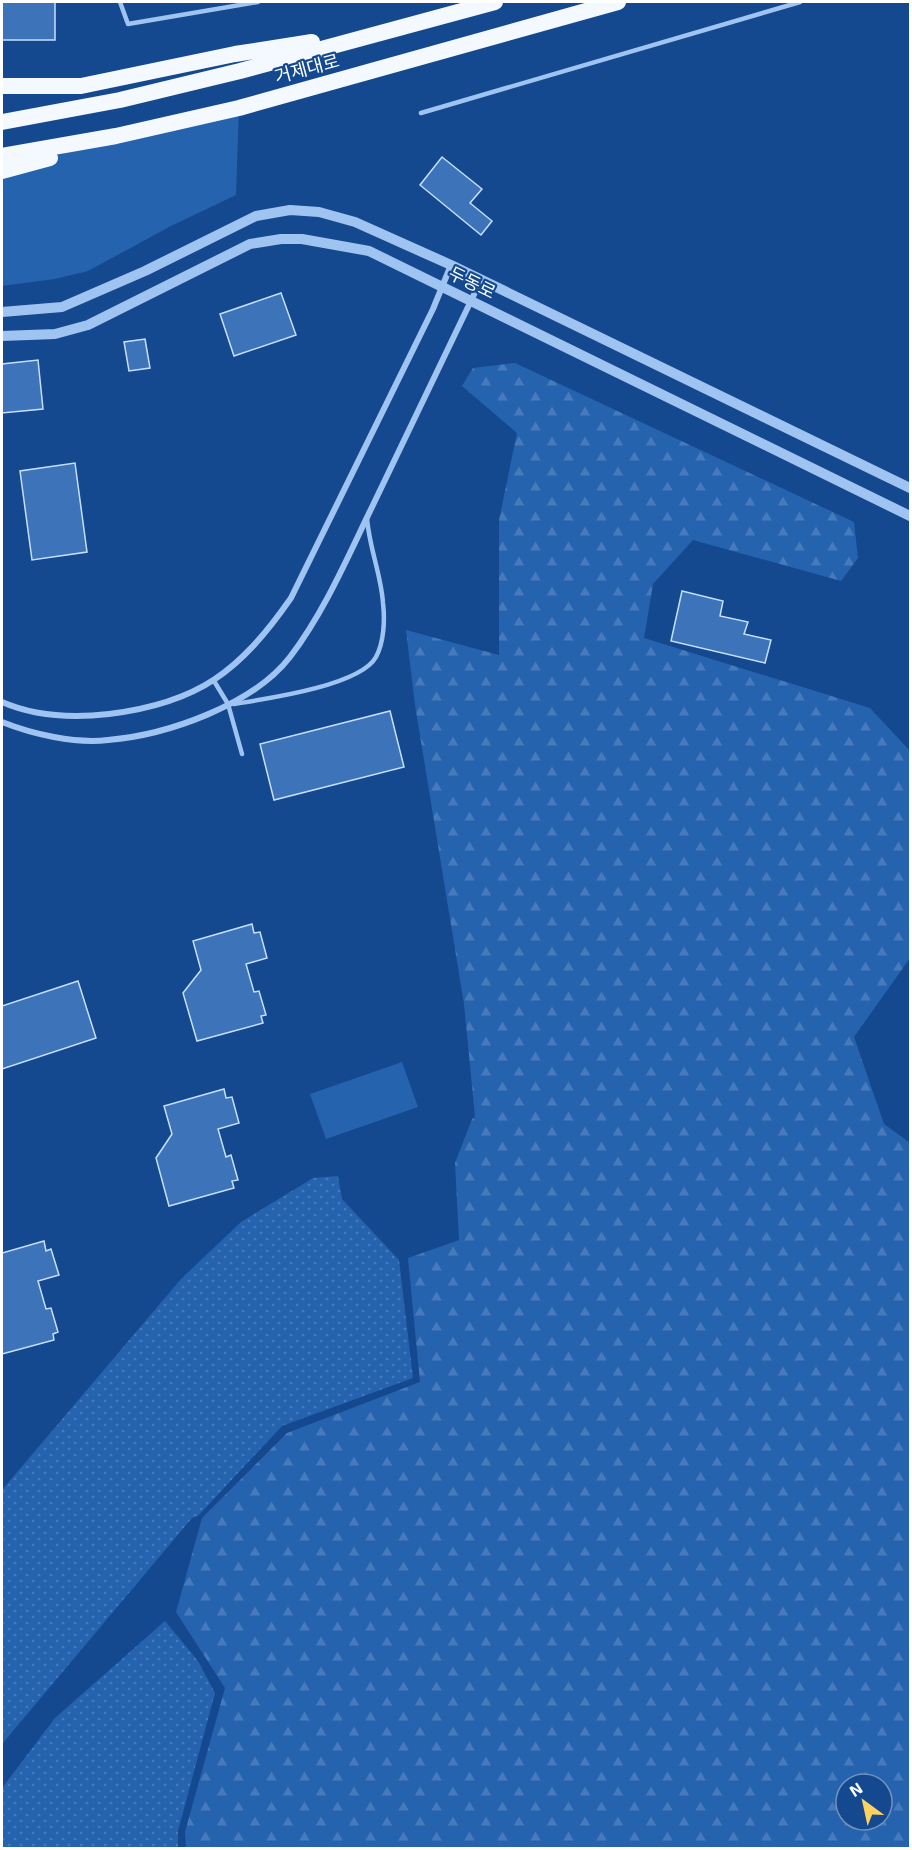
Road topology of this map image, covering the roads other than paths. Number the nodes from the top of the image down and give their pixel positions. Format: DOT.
graph roads {
  1 [pos="120,2"];
  2 [pos="258,2"];
  3 [pos="495,2"];
  4 [pos="618,2"];
  5 [pos="800,2"];
  6 [pos="390,31"];
  7 [pos="2,86"];
  8 [pos="421,113"];
  9 [pos="2,122"];
  10 [pos="171,123"];
  11 [pos="2,156"];
  12 [pos="2,171"];
  13 [pos="451,265"];
  14 [pos="481,280"];
  15 [pos="442,287"];
  16 [pos="471,301"];
  17 [pos="2,312"];
  18 [pos="2,336"];
  19 [pos="910,488"];
  20 [pos="910,516"];
  21 [pos="367,517"];
  22 [pos="214,681"];
  23 [pos="2,702"];
  24 [pos="228,704"];
  25 [pos="2,722"];
  26 [pos="242,754"];
  1 -- 2 [label="lane"];
  3 -- 6 [label="highway, 거제대로"];
  4 -- 10 [label="highway, 거제대로"];
  5 -- 8 [label="lane"];
  6 -- 7 [label="highway"];
  6 -- 9 [label="highway, 거제대로"];
  10 -- 11 [label="highway, 거제대로"];
  10 -- 12 [label="highway"];
  13 -- 14 [label="street, 두동로"];
  13 -- 15 [label="street"];
  13 -- 17 [label="street, 두동로"];
  14 -- 16 [label="street"];
  14 -- 19 [label="street, 두동로"];
  15 -- 16 [label="street, 두동로"];
  15 -- 18 [label="street, 두동로"];
  15 -- 22 [label="street"];
  16 -- 20 [label="street, 두동로"];
  16 -- 21 [label="street"];
  21 -- 24 [label="street"];
  21 -- 24 [label="lane"];
  22 -- 23 [label="street"];
  22 -- 24 [label="lane"];
  24 -- 25 [label="street"];
  24 -- 26 [label="lane"];
}
